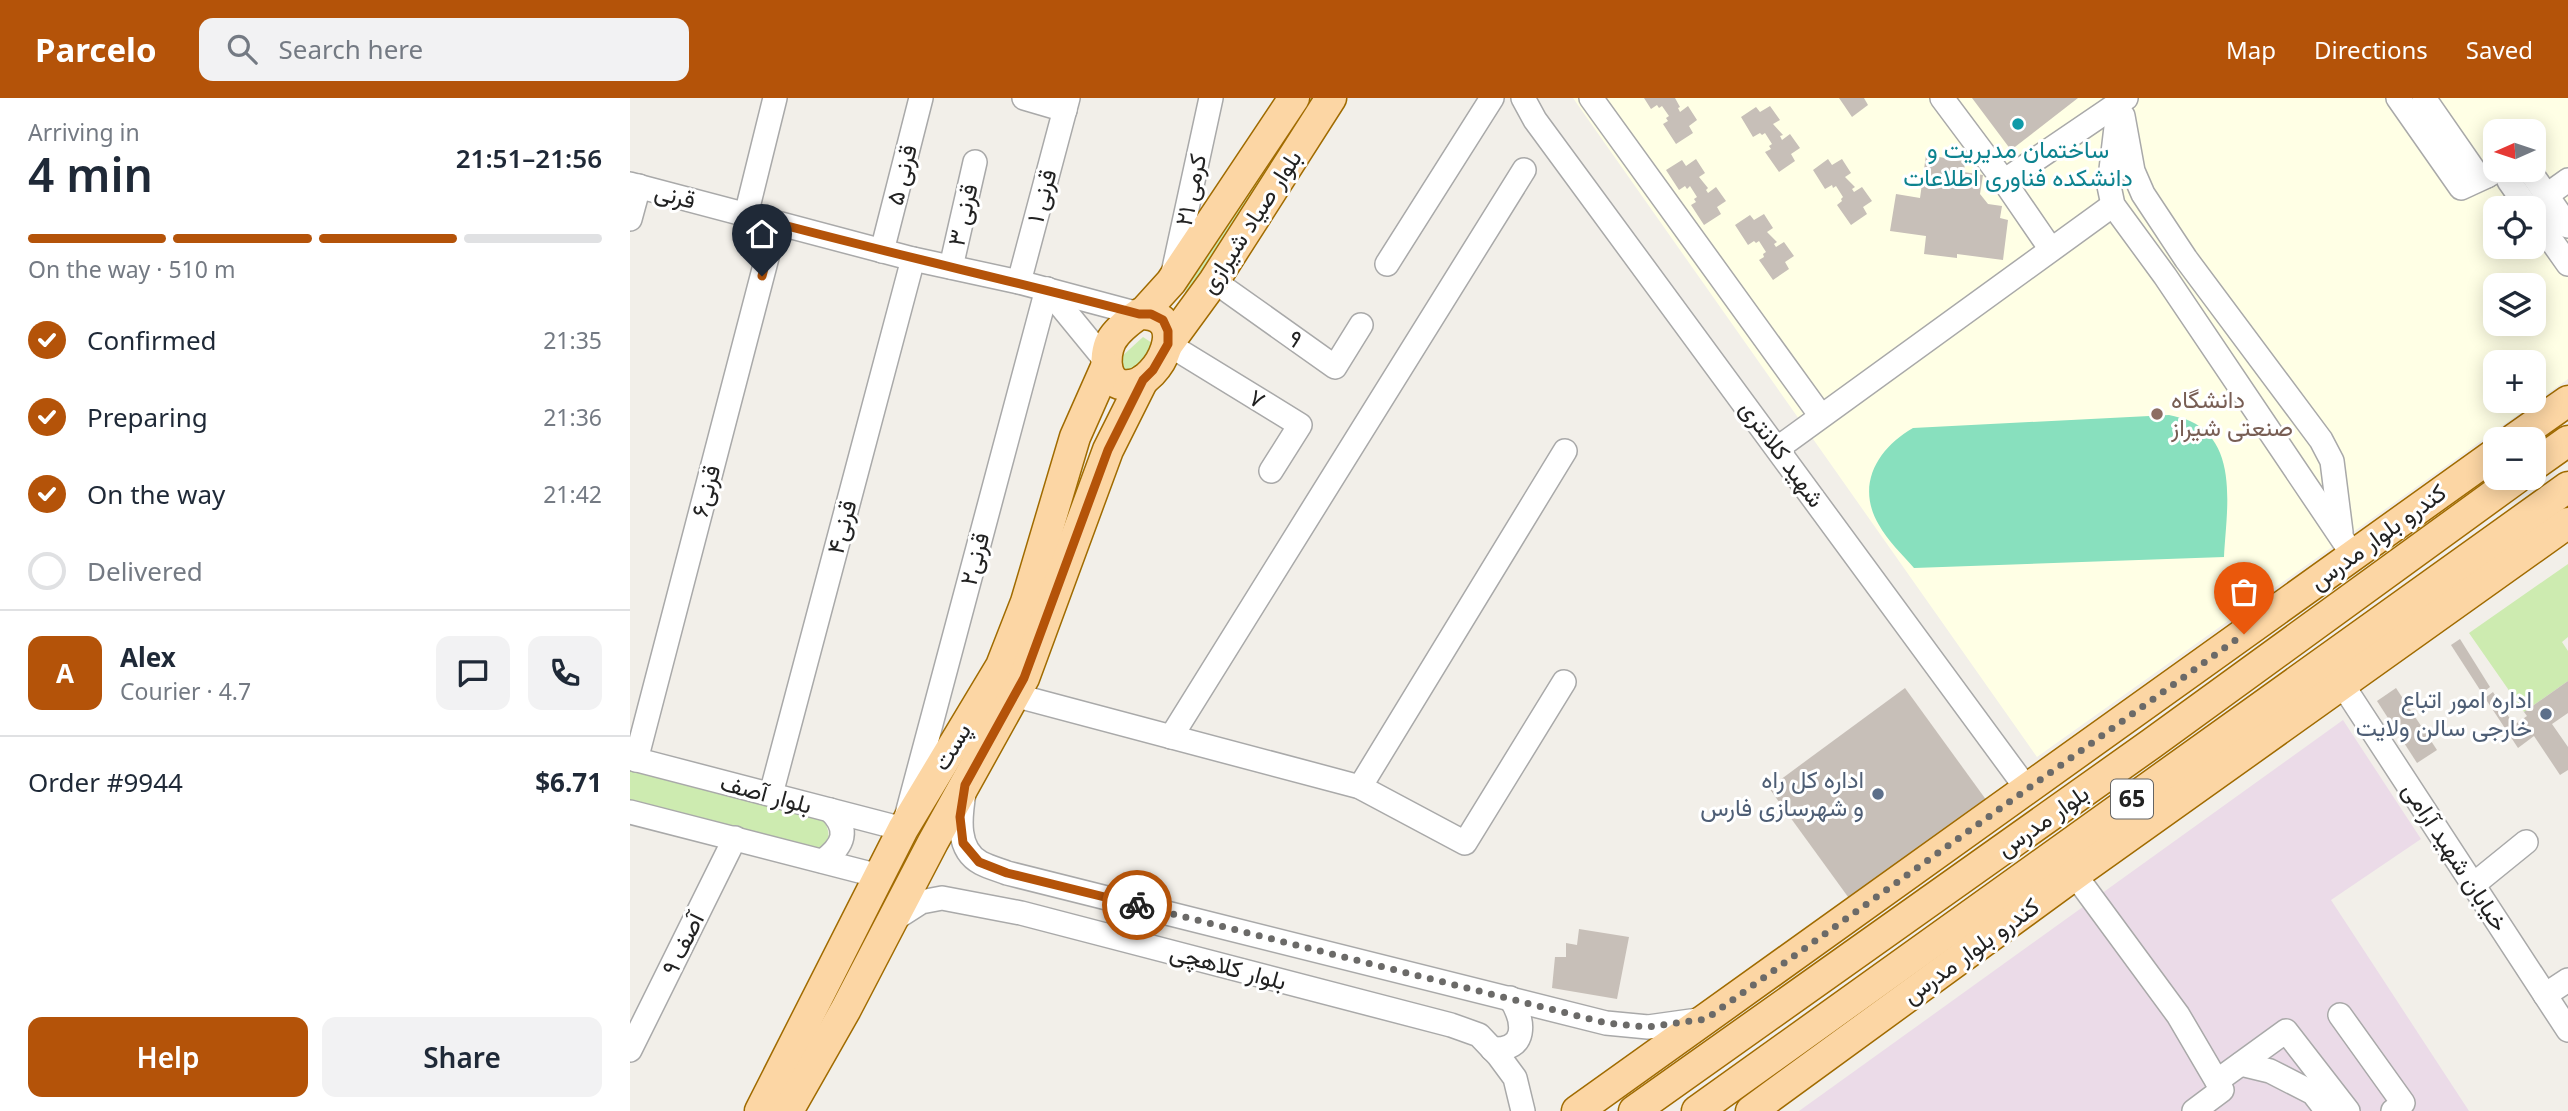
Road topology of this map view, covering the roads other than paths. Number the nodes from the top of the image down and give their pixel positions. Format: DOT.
graph roads {
  1 [pos="775,98"];
  2 [pos="921,98"];
  3 [pos="1024,98"];
  4 [pos="1211,98"];
  5 [pos="1294,98"];
  6 [pos="1331,98"];
  7 [pos="1492,98"];
  8 [pos="1513,98"];
  9 [pos="1523,98"];
  10 [pos="1591,98"];
  11 [pos="1942,98"];
  12 [pos="2398,98"];
  13 [pos="2424,98"];
  14 [pos="2121,99"];
  15 [pos="1066,104"];
  16 [pos="1535,120"];
  17 [pos="975,162"];
  18 [pos="1524,170"];
  19 [pos="2483,173"];
  20 [pos="2483,178"];
  21 [pos="2568,180"];
  22 [pos="2004,181"];
  23 [pos="2510,182"];
  24 [pos="634,185"];
  25 [pos="2530,196"];
  26 [pos="2546,196"];
  27 [pos="2113,205"];
  28 [pos="2546,208"];
  29 [pos="746,215"];
  30 [pos="630,219"];
  31 [pos="776,223"];
  32 [pos="2568,226"];
  33 [pos="2546,233"];
  34 [pos="2050,248"];
  35 [pos="882,251"];
  36 [pos="913,259"];
  37 [pos="2186,260"];
  38 [pos="1387,264"];
  39 [pos="2568,264"];
  40 [pos="951,267"];
  41 [pos="2165,276"];
  42 [pos="1019,282"];
  43 [pos="1171,282"];
  44 [pos="1047,289"];
  45 [pos="1207,292"];
  46 [pos="1140,314"];
  47 [pos="1361,325"];
  48 [pos="1168,344"];
  49 [pos="1106,364"];
  50 [pos="1143,380"];
  51 [pos="2568,401"];
  52 [pos="1821,416"];
  53 [pos="2305,418"];
  54 [pos="2531,427"];
  55 [pos="1075,437"];
  56 [pos="2274,439"];
  57 [pos="2568,441"];
  58 [pos="1778,448"];
  59 [pos="1108,450"];
  60 [pos="1565,451"];
  61 [pos="2546,457"];
  62 [pos="2483,461"];
  63 [pos="1271,471"];
  64 [pos="2568,487"];
  65 [pos="2500,490"];
  66 [pos="2568,523"];
  67 [pos="2347,547"];
  68 [pos="2291,640"];
  69 [pos="2178,681"];
  70 [pos="1564,682"];
  71 [pos="2342,684"];
  72 [pos="1014,695"];
  73 [pos="1171,737"];
  74 [pos="633,759"];
  75 [pos="965,785"];
  76 [pos="1360,787"];
  77 [pos="2027,789"];
  78 [pos="771,794"];
  79 [pos="830,810"];
  80 [pos="630,812"];
  81 [pos="903,829"];
  82 [pos="735,838"];
  83 [pos="2073,841"];
  84 [pos="2526,842"];
  85 [pos="2120,843"];
  86 [pos="823,861"];
  87 [pos="1017,875"];
  88 [pos="879,876"];
  89 [pos="2067,881"];
  90 [pos="2473,885"];
  91 [pos="1007,911"];
  92 [pos="893,920"];
  93 [pos="2568,980"];
  94 [pos="1741,993"];
  95 [pos="819,994"];
  96 [pos="2545,995"];
  97 [pos="1510,998"];
  98 [pos="846,1009"];
  99 [pos="2340,1015"];
  100 [pos="1706,1019"];
  101 [pos="2568,1030"];
  102 [pos="1680,1037"];
  103 [pos="1734,1040"];
  104 [pos="1492,1049"];
  105 [pos="630,1050"];
  106 [pos="1763,1063"];
  107 [pos="2241,1064"];
  108 [pos="2217,1081"];
  109 [pos="1710,1109"];
  110 [pos="1755,1109"];
  111 [pos="760,1111"];
  112 [pos="788,1111"];
  113 [pos="1523,1111"];
  114 [pos="1577,1111"];
  115 [pos="1634,1111"];
  116 [pos="2194,1111"];
  117 [pos="2327,1111"];
  118 [pos="2348,1111"];
  119 [pos="2393,1111"];
  1 -- 29 [label="street"];
  2 -- 35 [label="street, قرنی ۵"];
  3 -- 15 [label="street"];
  4 -- 43 [label="street, کرمی ۲۱"];
  5 -- 43 [label="main road, بلوار صیاد شیرازی"];
  6 -- 45 [label="main road, بلوار صیاد شیرازی"];
  7 -- 38 [label="street"];
  8 -- 16 [label="street"];
  9 -- 16 [label="street"];
  10 -- 52 [label="street"];
  11 -- 22 [label="street"];
  12 -- 20 [label="street"];
  13 -- 19 [label="street"];
  14 -- 22 [label="street"];
  14 -- 27 [label="street"];
  14 -- 37 [label="street"];
  15 -- 42 [label="street, قرنی ۱"];
  16 -- 58 [label="street, شهید کلانتری"];
  17 -- 40 [label="street, قرنی ۳"];
  18 -- 73 [label="street"];
  21 -- 26 [label="street"];
  22 -- 34 [label="street"];
  23 -- 25 [label="street"];
  24 -- 29 [label="street, قرنی"];
  24 -- 30 [label="street"];
  27 -- 34 [label="street"];
  27 -- 41 [label="street"];
  28 -- 32 [label="street"];
  29 -- 31 [label="street, قرنی"];
  31 -- 35 [label="street, قرنی"];
  31 -- 74 [label="street, قرنی۶"];
  33 -- 39 [label="street"];
  34 -- 52 [label="street"];
  35 -- 36 [label="street, قرنی"];
  36 -- 40 [label="street, قرنی"];
  36 -- 78 [label="street, قرنی۴"];
  37 -- 41 [label="street"];
  37 -- 53 [label="street"];
  40 -- 42 [label="street, قرنی"];
  41 -- 56 [label="street"];
  42 -- 44 [label="street, قرنی"];
  43 -- 45 [label="main road"];
  43 -- 46 [label="main road, بلوار صیاد شیرازی"];
  44 -- 46 [label="street, قرنی"];
  44 -- 49 [label="street"];
  44 -- 81 [label="street, قرنی۲"];
  45 -- 47 [label="street, ۹"];
  45 -- 48 [label="main road, بلوار صیاد شیرازی"];
  46 -- 48 [label="main road"];
  46 -- 49 [label="main road"];
  48 -- 50 [label="main road"];
  48 -- 63 [label="street, ۷"];
  49 -- 50 [label="main road"];
  49 -- 55 [label="main road, پست"];
  50 -- 59 [label="main road, پست"];
  51 -- 54 [label="main road"];
  52 -- 58 [label="street"];
  53 -- 56 [label="street"];
  53 -- 67 [label="street"];
  55 -- 59 [label="main road"];
  55 -- 81 [label="main road, پست"];
  56 -- 67 [label="street"];
  57 -- 61 [label="main road"];
  58 -- 77 [label="street, شهید کلانتری"];
  59 -- 72 [label="main road, پست"];
  60 -- 76 [label="street"];
  62 -- 67 [label="main road, کندرو بلوار مدرس"];
  64 -- 83 [label="main road, بلوار مدرس / 65"];
  65 -- 68 [label="main road, بلوار مدرس / 65"];
  66 -- 71 [label="main road, کندرو بلوار مدرس"];
  67 -- 69 [label="main road, کندرو بلوار مدرس"];
  68 -- 69 [label="main road"];
  68 -- 103 [label="main road, بلوار مدرس / 65"];
  69 -- 77 [label="main road, کندرو بلوار مدرس"];
  70 -- 76 [label="street"];
  71 -- 85 [label="main road, کندرو بلوار مدرس"];
  71 -- 90 [label="street, خیابان شهید آرامی"];
  72 -- 73 [label="street"];
  72 -- 75 [label="main road, پست"];
  73 -- 76 [label="street"];
  74 -- 78 [label="street, بلوار آصف"];
  75 -- 87 [label="street, بلوار کلاهچی"];
  75 -- 92 [label="main road, پست"];
  77 -- 94 [label="main road, کندرو بلوار مدرس"];
  78 -- 79 [label="street, بلوار آصف"];
  79 -- 81 [label="street, بلوار آصف"];
  79 -- 86 [label="street"];
  80 -- 82 [label="street, بلوار آصف"];
  81 -- 88 [label="main road, پست"];
  82 -- 86 [label="street, بلوار آصف"];
  82 -- 105 [label="street, ۹ آصف"];
  83 -- 85 [label="main road"];
  83 -- 89 [label="main road"];
  83 -- 106 [label="main road, بلوار مدرس / 65"];
  84 -- 90 [label="street"];
  85 -- 89 [label="main road, کندرو بلوار مدرس"];
  86 -- 88 [label="street, بلوار آصف"];
  87 -- 91 [label="street"];
  87 -- 97 [label="street, بلوار کلاهچی"];
  88 -- 95 [label="main road, پست"];
  89 -- 108 [label="street"];
  89 -- 110 [label="main road, کندرو بلوار مدرس"];
  90 -- 96 [label="street, خیابان شهید آرامی"];
  91 -- 92 [label="street, بلوار کلاهچی"];
  91 -- 104 [label="street, بلوار کلاهچی"];
  92 -- 98 [label="main road, پست"];
  93 -- 96 [label="street"];
  94 -- 100 [label="main road, کندرو بلوار مدرس"];
  94 -- 103 [label="main road"];
  95 -- 98 [label="main road"];
  95 -- 111 [label="main road, پست"];
  96 -- 101 [label="street, خیابان شهید آرامی"];
  97 -- 100 [label="street, بلوار کلاهچی"];
  97 -- 104 [label="street"];
  98 -- 112 [label="main road, پست"];
  99 -- 119 [label="street"];
  100 -- 102 [label="main road, کندرو بلوار مدرس"];
  102 -- 103 [label="main road"];
  102 -- 114 [label="main road, کندرو بلوار مدرس"];
  103 -- 115 [label="main road, بلوار مدرس / 65"];
  104 -- 113 [label="street, بلوار کلاهچی"];
  106 -- 109 [label="main road, بلوار مدرس / 65"];
  106 -- 110 [label="main road"];
  107 -- 108 [label="street"];
  107 -- 117 [label="street"];
  107 -- 118 [label="street"];
  108 -- 116 [label="street"];
}
